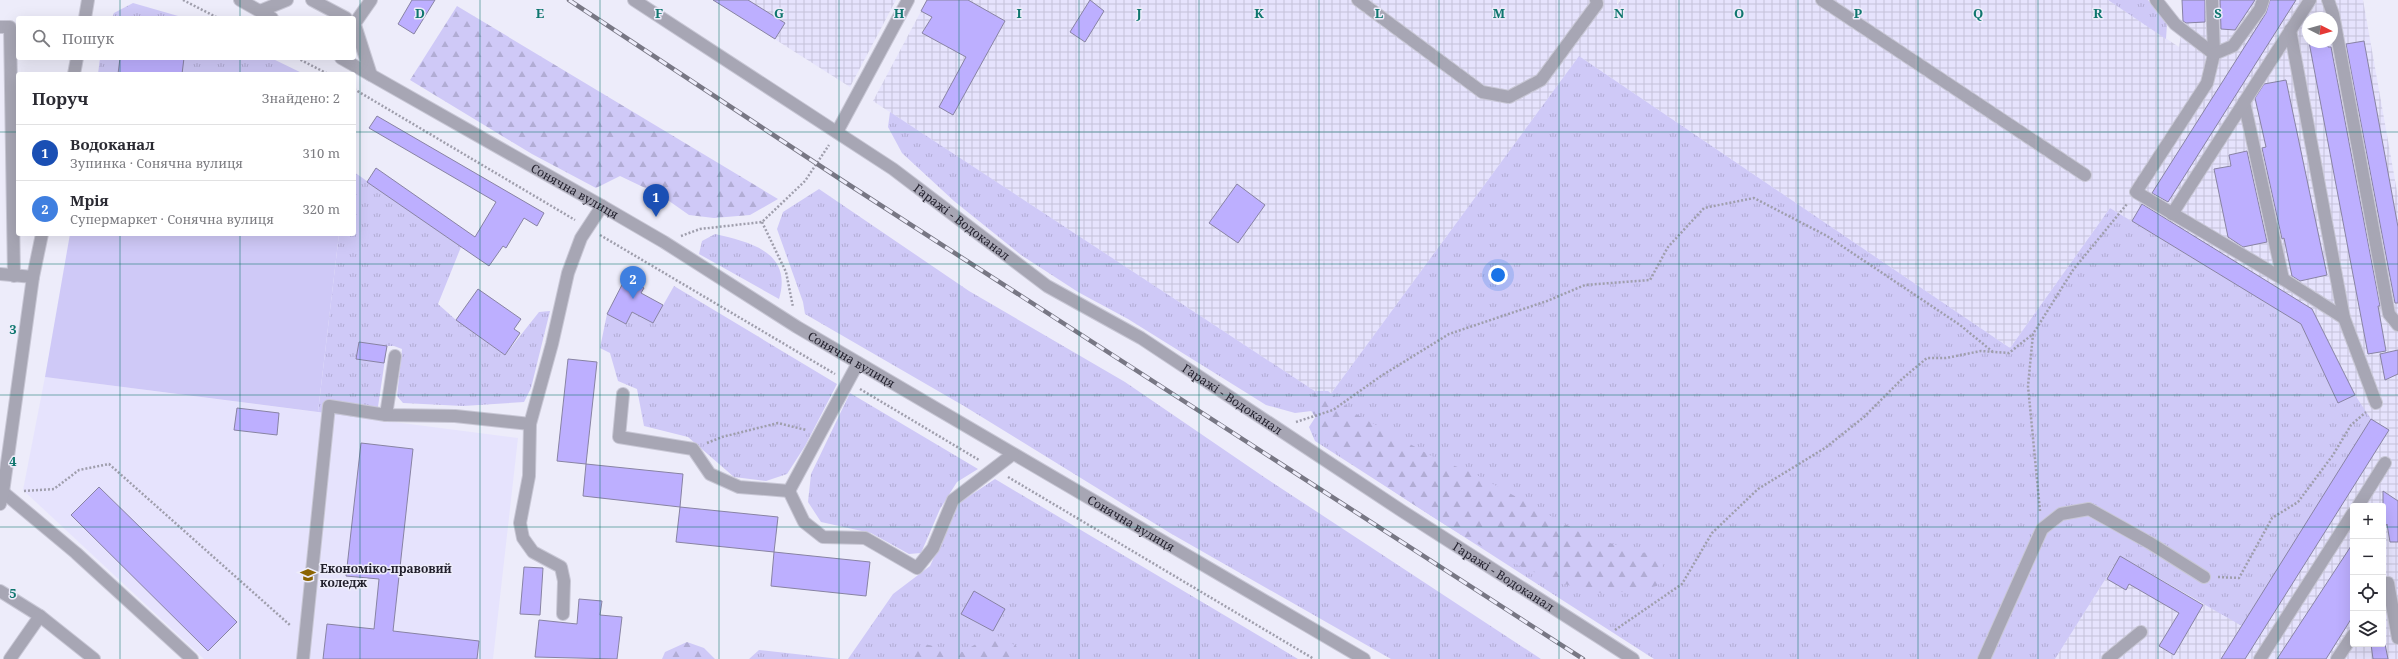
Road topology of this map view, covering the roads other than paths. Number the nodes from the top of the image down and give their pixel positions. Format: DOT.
graph roads {
  1 [pos="88,0"];
  2 [pos="240,0"];
  3 [pos="287,0"];
  4 [pos="312,0"];
  5 [pos="371,0"];
  6 [pos="634,0"];
  7 [pos="908,0"];
  8 [pos="1358,0"];
  9 [pos="1596,0"];
  10 [pos="1822,0"];
  11 [pos="2156,0"];
  12 [pos="2212,0"];
  13 [pos="2263,0"];
  14 [pos="2310,0"];
  15 [pos="2328,0"];
  16 [pos="260,11"];
  17 [pos="85,16"];
  18 [pos="269,16"];
  19 [pos="342,16"];
  20 [pos="356,19"];
  21 [pos="0,27"];
  22 [pos="356,28"];
  23 [pos="2290,30"];
  24 [pos="2214,54"];
  25 [pos="77,60"];
  26 [pos="345,60"];
  27 [pos="74,72"];
  28 [pos="371,75"];
  29 [pos="2244,102"];
  30 [pos="837,132"];
  31 [pos="2085,175"];
  32 [pos="602,206"];
  33 [pos="2172,214"];
  34 [pos="42,236"];
  35 [pos="0,274"];
  36 [pos="14,276"];
  37 [pos="33,278"];
  38 [pos="2283,279"];
  39 [pos="2344,318"];
  40 [pos="2398,325"];
  41 [pos="395,356"];
  42 [pos="858,363"];
  43 [pos="623,394"];
  44 [pos="2376,403"];
  45 [pos="386,415"];
  46 [pos="530,424"];
  47 [pos="1013,454"];
  48 [pos="2385,463"];
  49 [pos="789,491"];
  50 [pos="2,498"];
  51 [pos="2360,503"];
  52 [pos="2350,518"];
  53 [pos="2204,577"];
  54 [pos="2386,586"];
  55 [pos="0,591"];
  56 [pos="563,614"];
  57 [pos="40,616"];
  58 [pos="2141,632"];
  59 [pos="2398,638"];
  60 [pos="2350,640"];
  61 [pos="10,659"];
  62 [pos="94,659"];
  63 [pos="192,659"];
  64 [pos="303,659"];
  65 [pos="1364,659"];
  66 [pos="1633,659"];
  67 [pos="1984,659"];
  68 [pos="2108,659"];
  69 [pos="2260,659"];
  70 [pos="2337,659"];
  1 -- 17 [label="street"];
  2 -- 16 [label="street"];
  3 -- 16 [label="street"];
  4 -- 19 [label="street"];
  5 -- 20 [label="street"];
  6 -- 30 [label="street, Гаражі - Водоканал"];
  7 -- 30 [label="street"];
  8 -- 9 [label="street"];
  10 -- 31 [label="street"];
  11 -- 24 [label="street"];
  12 -- 24 [label="street"];
  13 -- 24 [label="street"];
  14 -- 23 [label="street"];
  15 -- 40 [label="street"];
  16 -- 18 [label="street"];
  21 -- 36 [label="street"];
  22 -- 28 [label="street"];
  23 -- 29 [label="street"];
  23 -- 39 [label="street"];
  24 -- 33 [label="street"];
  25 -- 27 [label="street"];
  26 -- 28 [label="street, Сонячна вулиця"];
  28 -- 32 [label="street, Сонячна вулиця"];
  29 -- 33 [label="street"];
  29 -- 38 [label="street"];
  30 -- 66 [label="street, Гаражі - Водоканал"];
  32 -- 42 [label="street, Сонячна вулиця"];
  32 -- 46 [label="street"];
  33 -- 38 [label="street"];
  34 -- 37 [label="street"];
  35 -- 36 [label="street"];
  36 -- 37 [label="street"];
  37 -- 50 [label="street"];
  38 -- 39 [label="street"];
  39 -- 44 [label="street"];
  41 -- 45 [label="street"];
  42 -- 47 [label="street, Сонячна вулиця"];
  42 -- 49 [label="street"];
  43 -- 49 [label="street"];
  45 -- 46 [label="street"];
  45 -- 64 [label="street"];
  46 -- 56 [label="street"];
  47 -- 49 [label="street"];
  47 -- 65 [label="street, Сонячна вулиця"];
  48 -- 51 [label="street"];
  50 -- 63 [label="street"];
  52 -- 69 [label="street"];
  53 -- 67 [label="street"];
  54 -- 59 [label="street"];
  55 -- 57 [label="street"];
  57 -- 61 [label="street"];
  57 -- 62 [label="street"];
  58 -- 68 [label="street"];
  60 -- 70 [label="street"];
}
